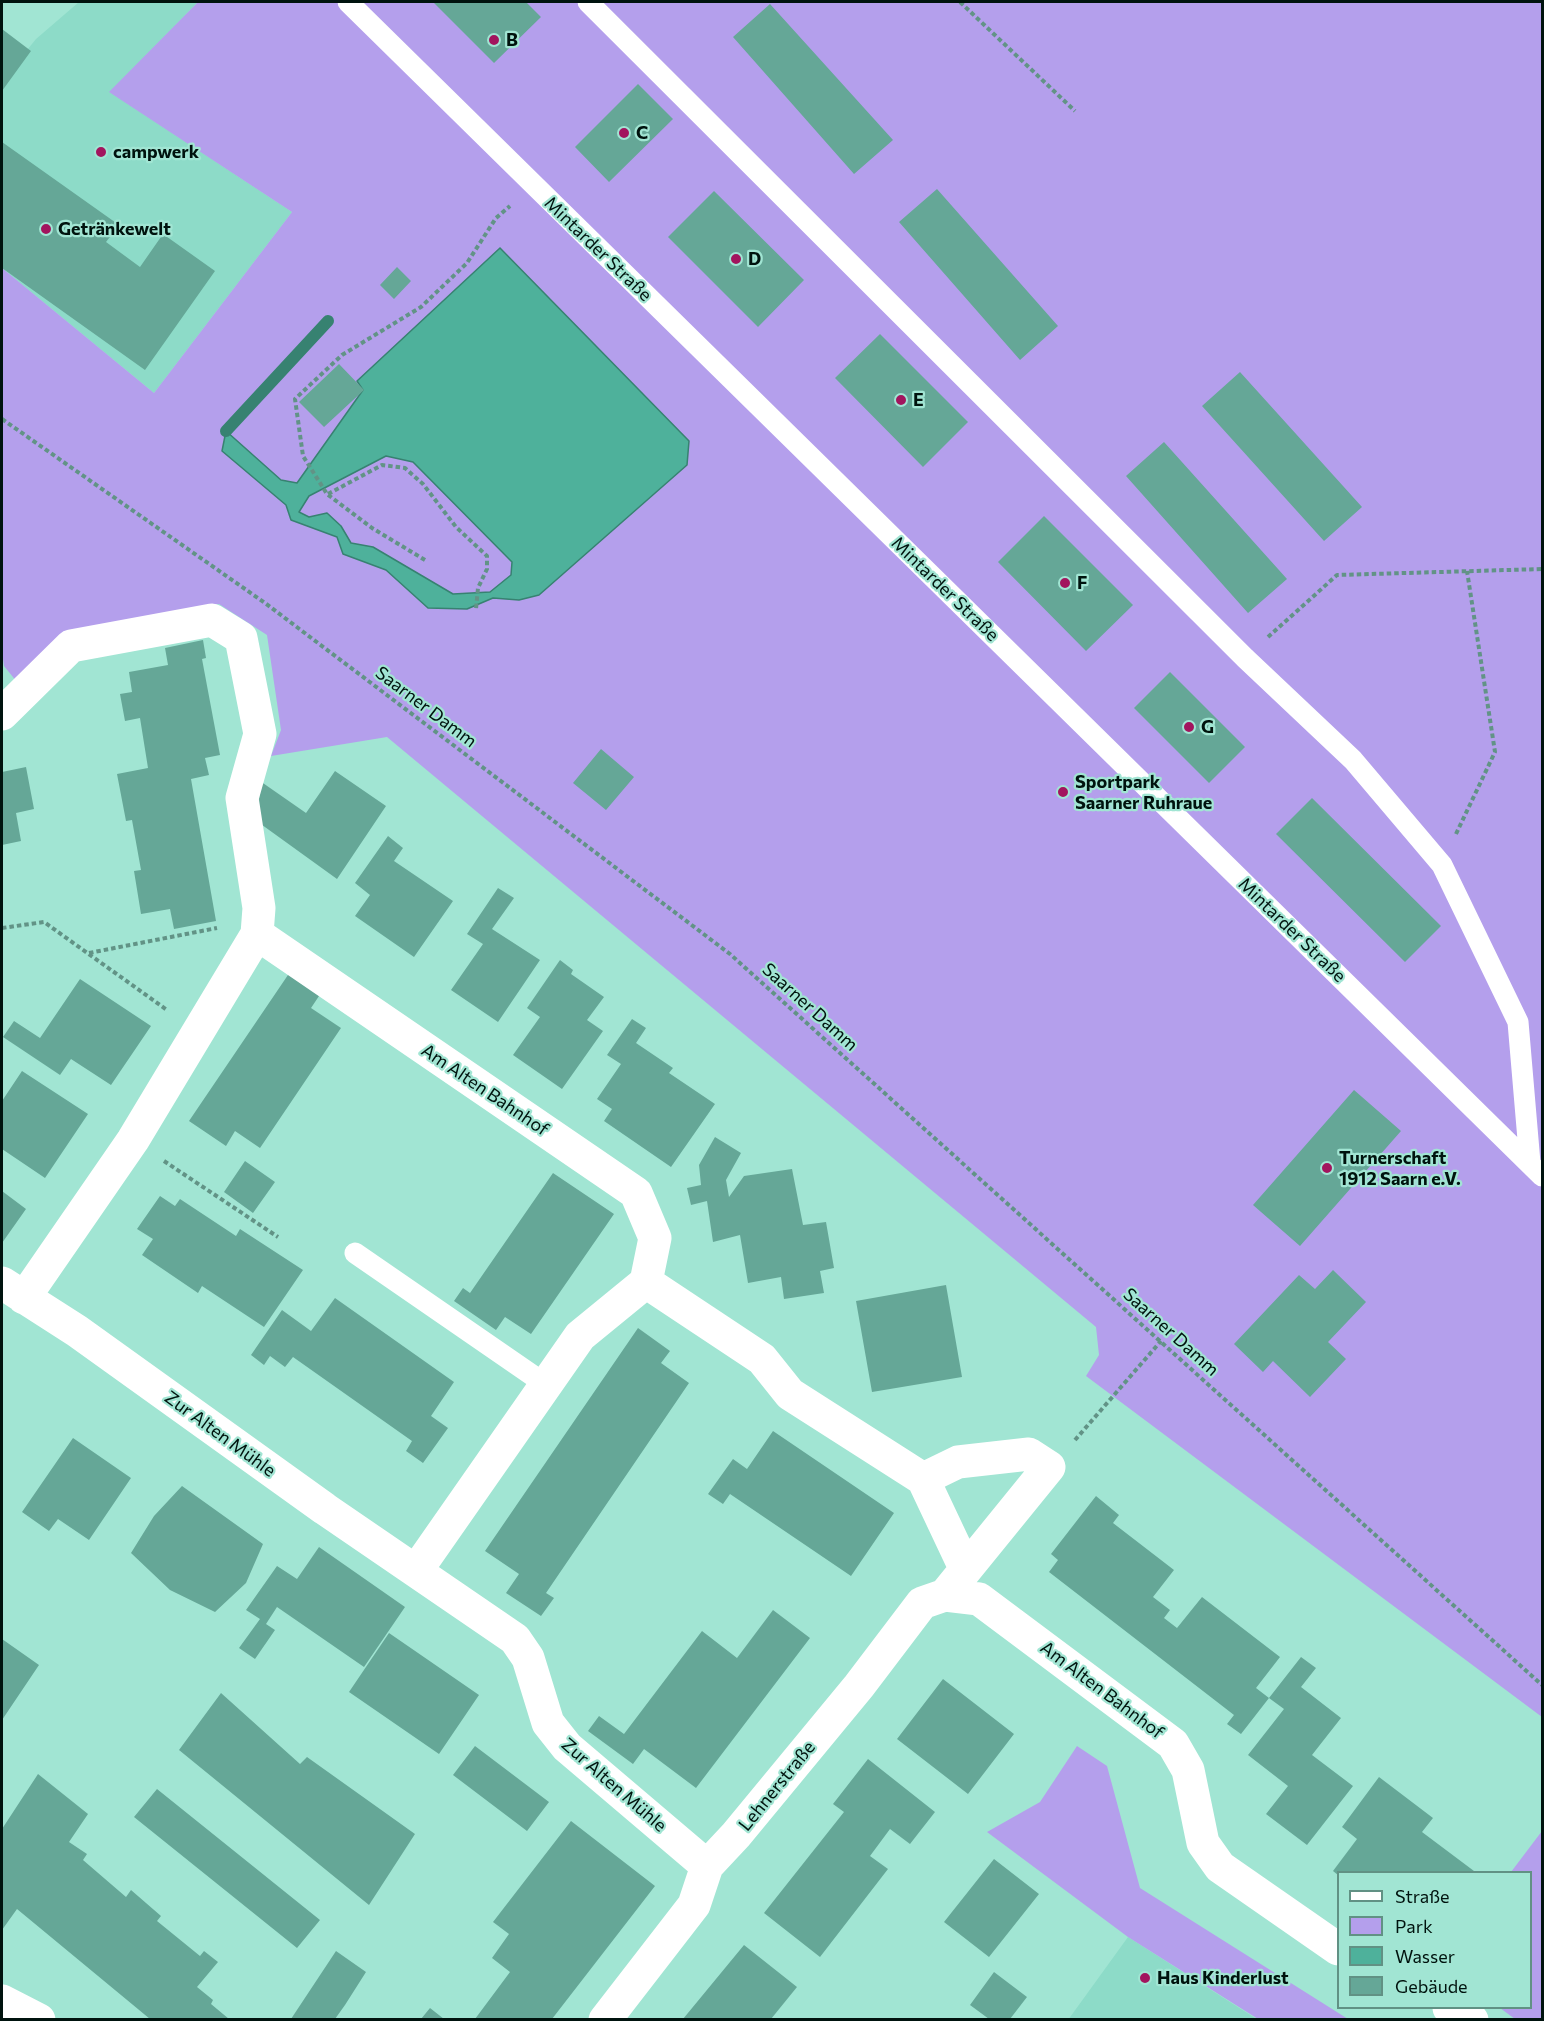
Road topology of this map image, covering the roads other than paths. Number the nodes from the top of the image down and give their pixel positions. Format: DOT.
graph roads {
  1 [pos="348,2"];
  2 [pos="588,2"];
  3 [pos="2,714"];
  4 [pos="257,934"];
  5 [pos="1536,1170"];
  6 [pos="355,1253"];
  7 [pos="646,1282"];
  8 [pos="13,1291"];
  9 [pos="545,1384"];
  10 [pos="923,1479"];
  11 [pos="965,1568"];
  12 [pos="416,1571"];
  13 [pos="945,1595"];
  14 [pos="707,1866"];
  15 [pos="1337,1948"];
  16 [pos="2,2001"];
  17 [pos="1453,2009"];
  18 [pos="39,2019"];
  19 [pos="606,2019"];
  20 [pos="1472,2019"];
  1 -- 5 [label="lane, Mintarder Straße"];
  2 -- 5 [label="lane"];
  3 -- 4 [label="street"];
  4 -- 7 [label="street, Am Alten Bahnhof"];
  4 -- 8 [label="street, Zur Alten Mühle"];
  6 -- 9 [label="lane"];
  7 -- 9 [label="street"];
  7 -- 10 [label="street"];
  8 -- 12 [label="street, Zur Alten Mühle"];
  9 -- 12 [label="street"];
  10 -- 11 [label="street"];
  10 -- 11 [label="street"];
  11 -- 13 [label="street, Lehnerstraße"];
  12 -- 14 [label="street, Zur Alten Mühle"];
  13 -- 14 [label="street, Lehnerstraße"];
  13 -- 15 [label="street, Am Alten Bahnhof"];
  14 -- 19 [label="street, Lehnerstraße"];
  16 -- 18 [label="street"];
  17 -- 20 [label="street"];
}
